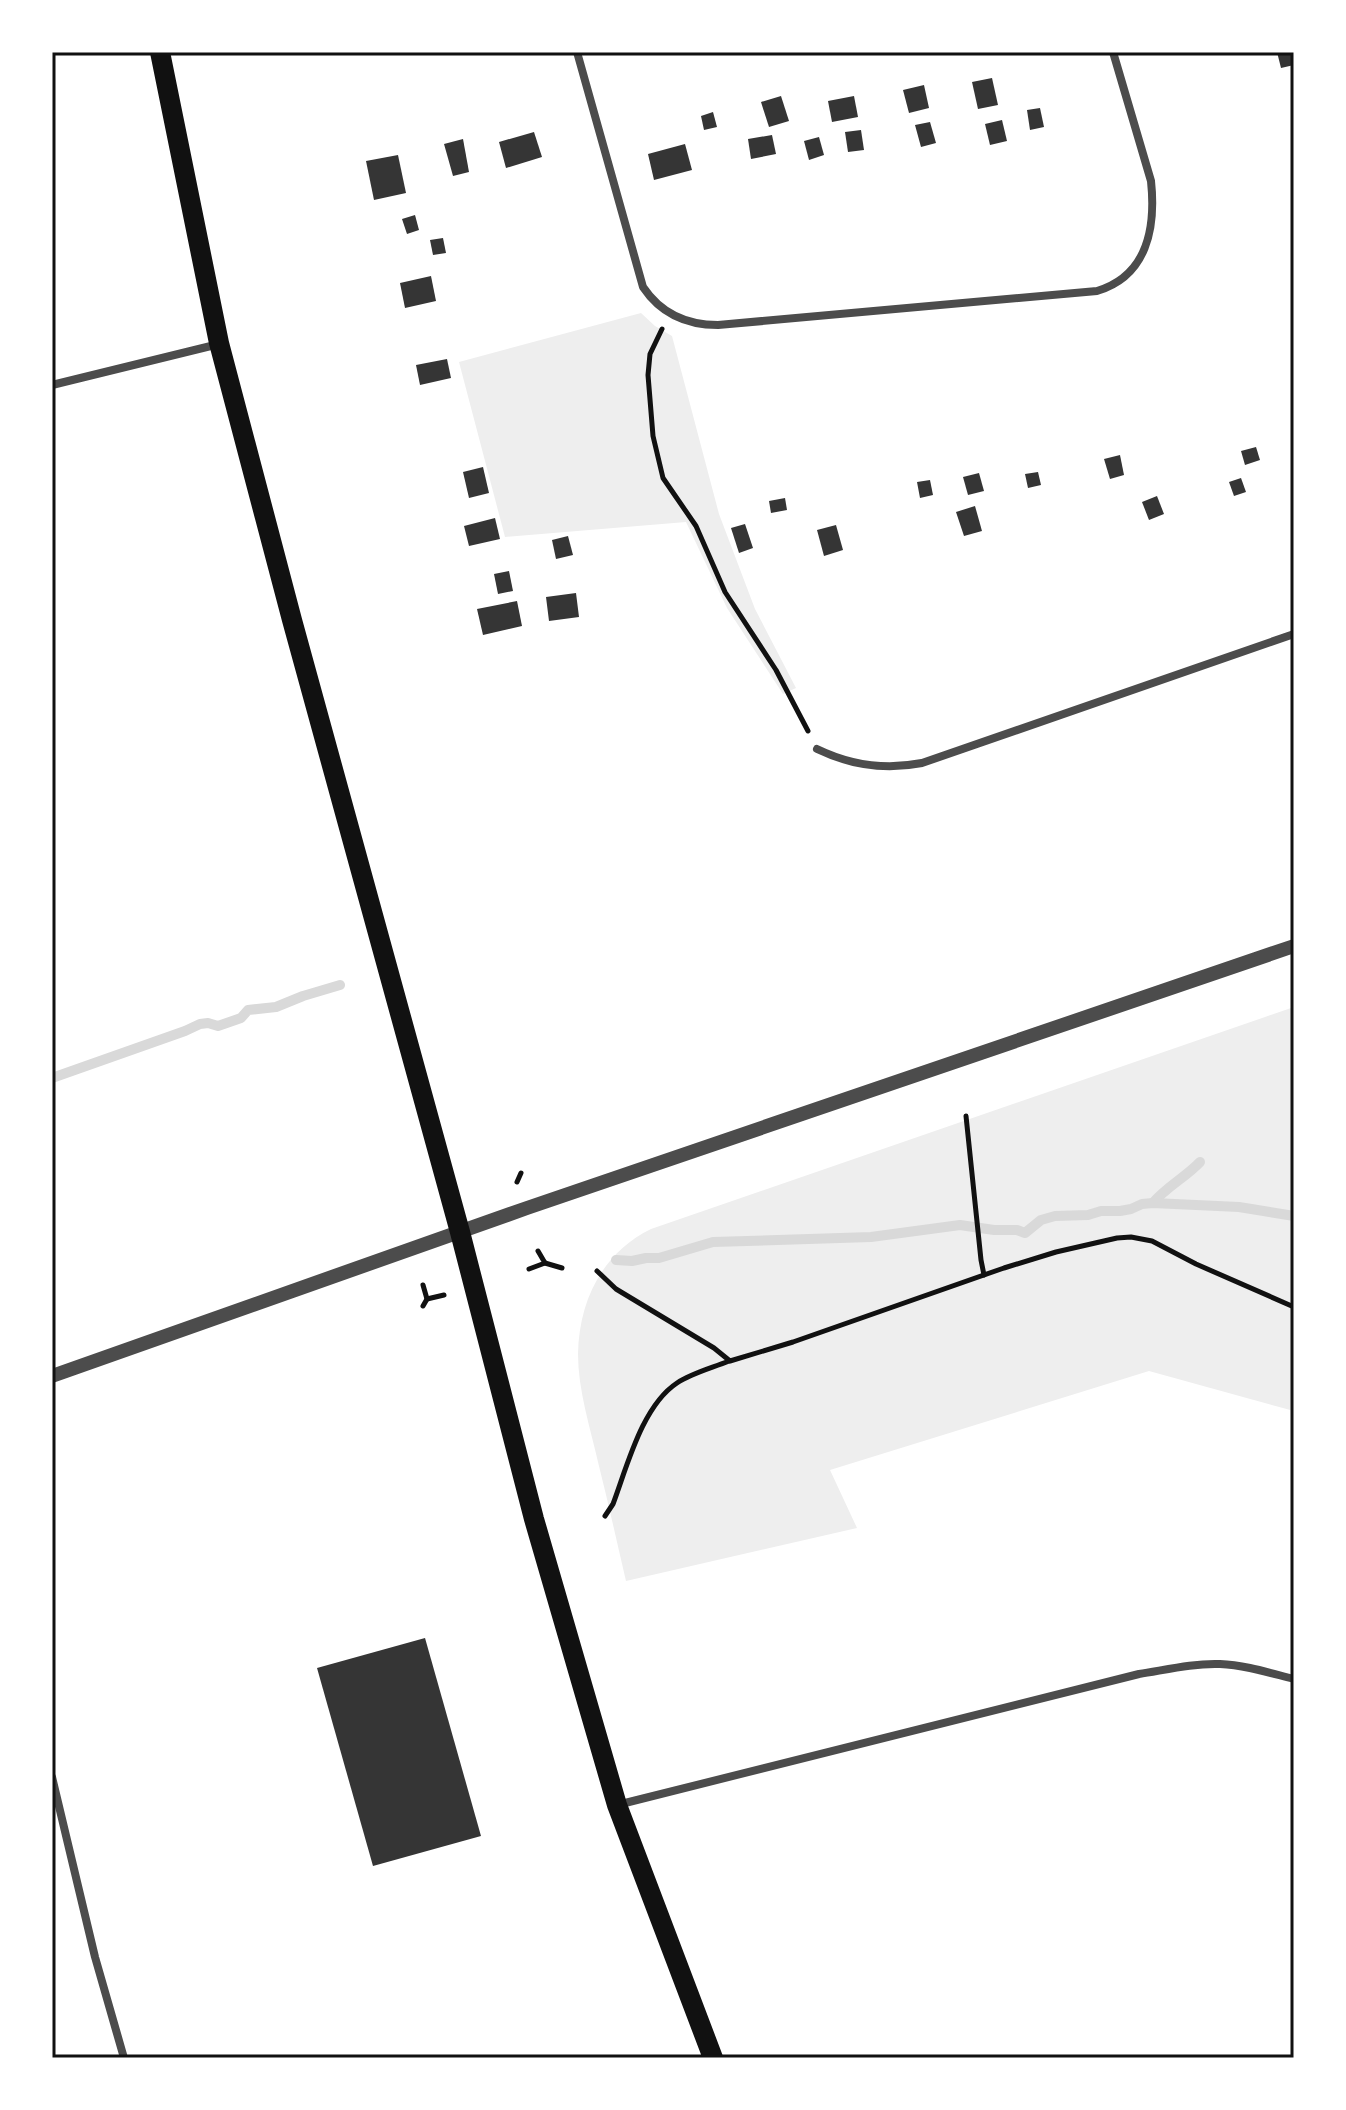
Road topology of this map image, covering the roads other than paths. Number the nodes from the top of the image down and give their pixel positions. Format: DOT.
graph roads {
  1 [pos="160,52"];
  2 [pos="577,52"];
  3 [pos="1113,52"];
  4 [pos="219,343"];
  5 [pos="52,385"];
  6 [pos="1294,634"];
  7 [pos="817,749"];
  8 [pos="1294,946"];
  9 [pos="460,1232"];
  10 [pos="52,1376"];
  11 [pos="1294,1679"];
  12 [pos="52,1777"];
  13 [pos="617,1805"];
  14 [pos="124,2058"];
  15 [pos="713,2058"];
  1 -- 4 [label="main road"];
  2 -- 3 [label="street"];
  4 -- 5 [label="street"];
  4 -- 9 [label="main road"];
  6 -- 7 [label="street"];
  8 -- 9 [label="street"];
  9 -- 10 [label="street"];
  9 -- 13 [label="main road"];
  11 -- 13 [label="street"];
  12 -- 14 [label="street"];
  13 -- 15 [label="main road"];
}
